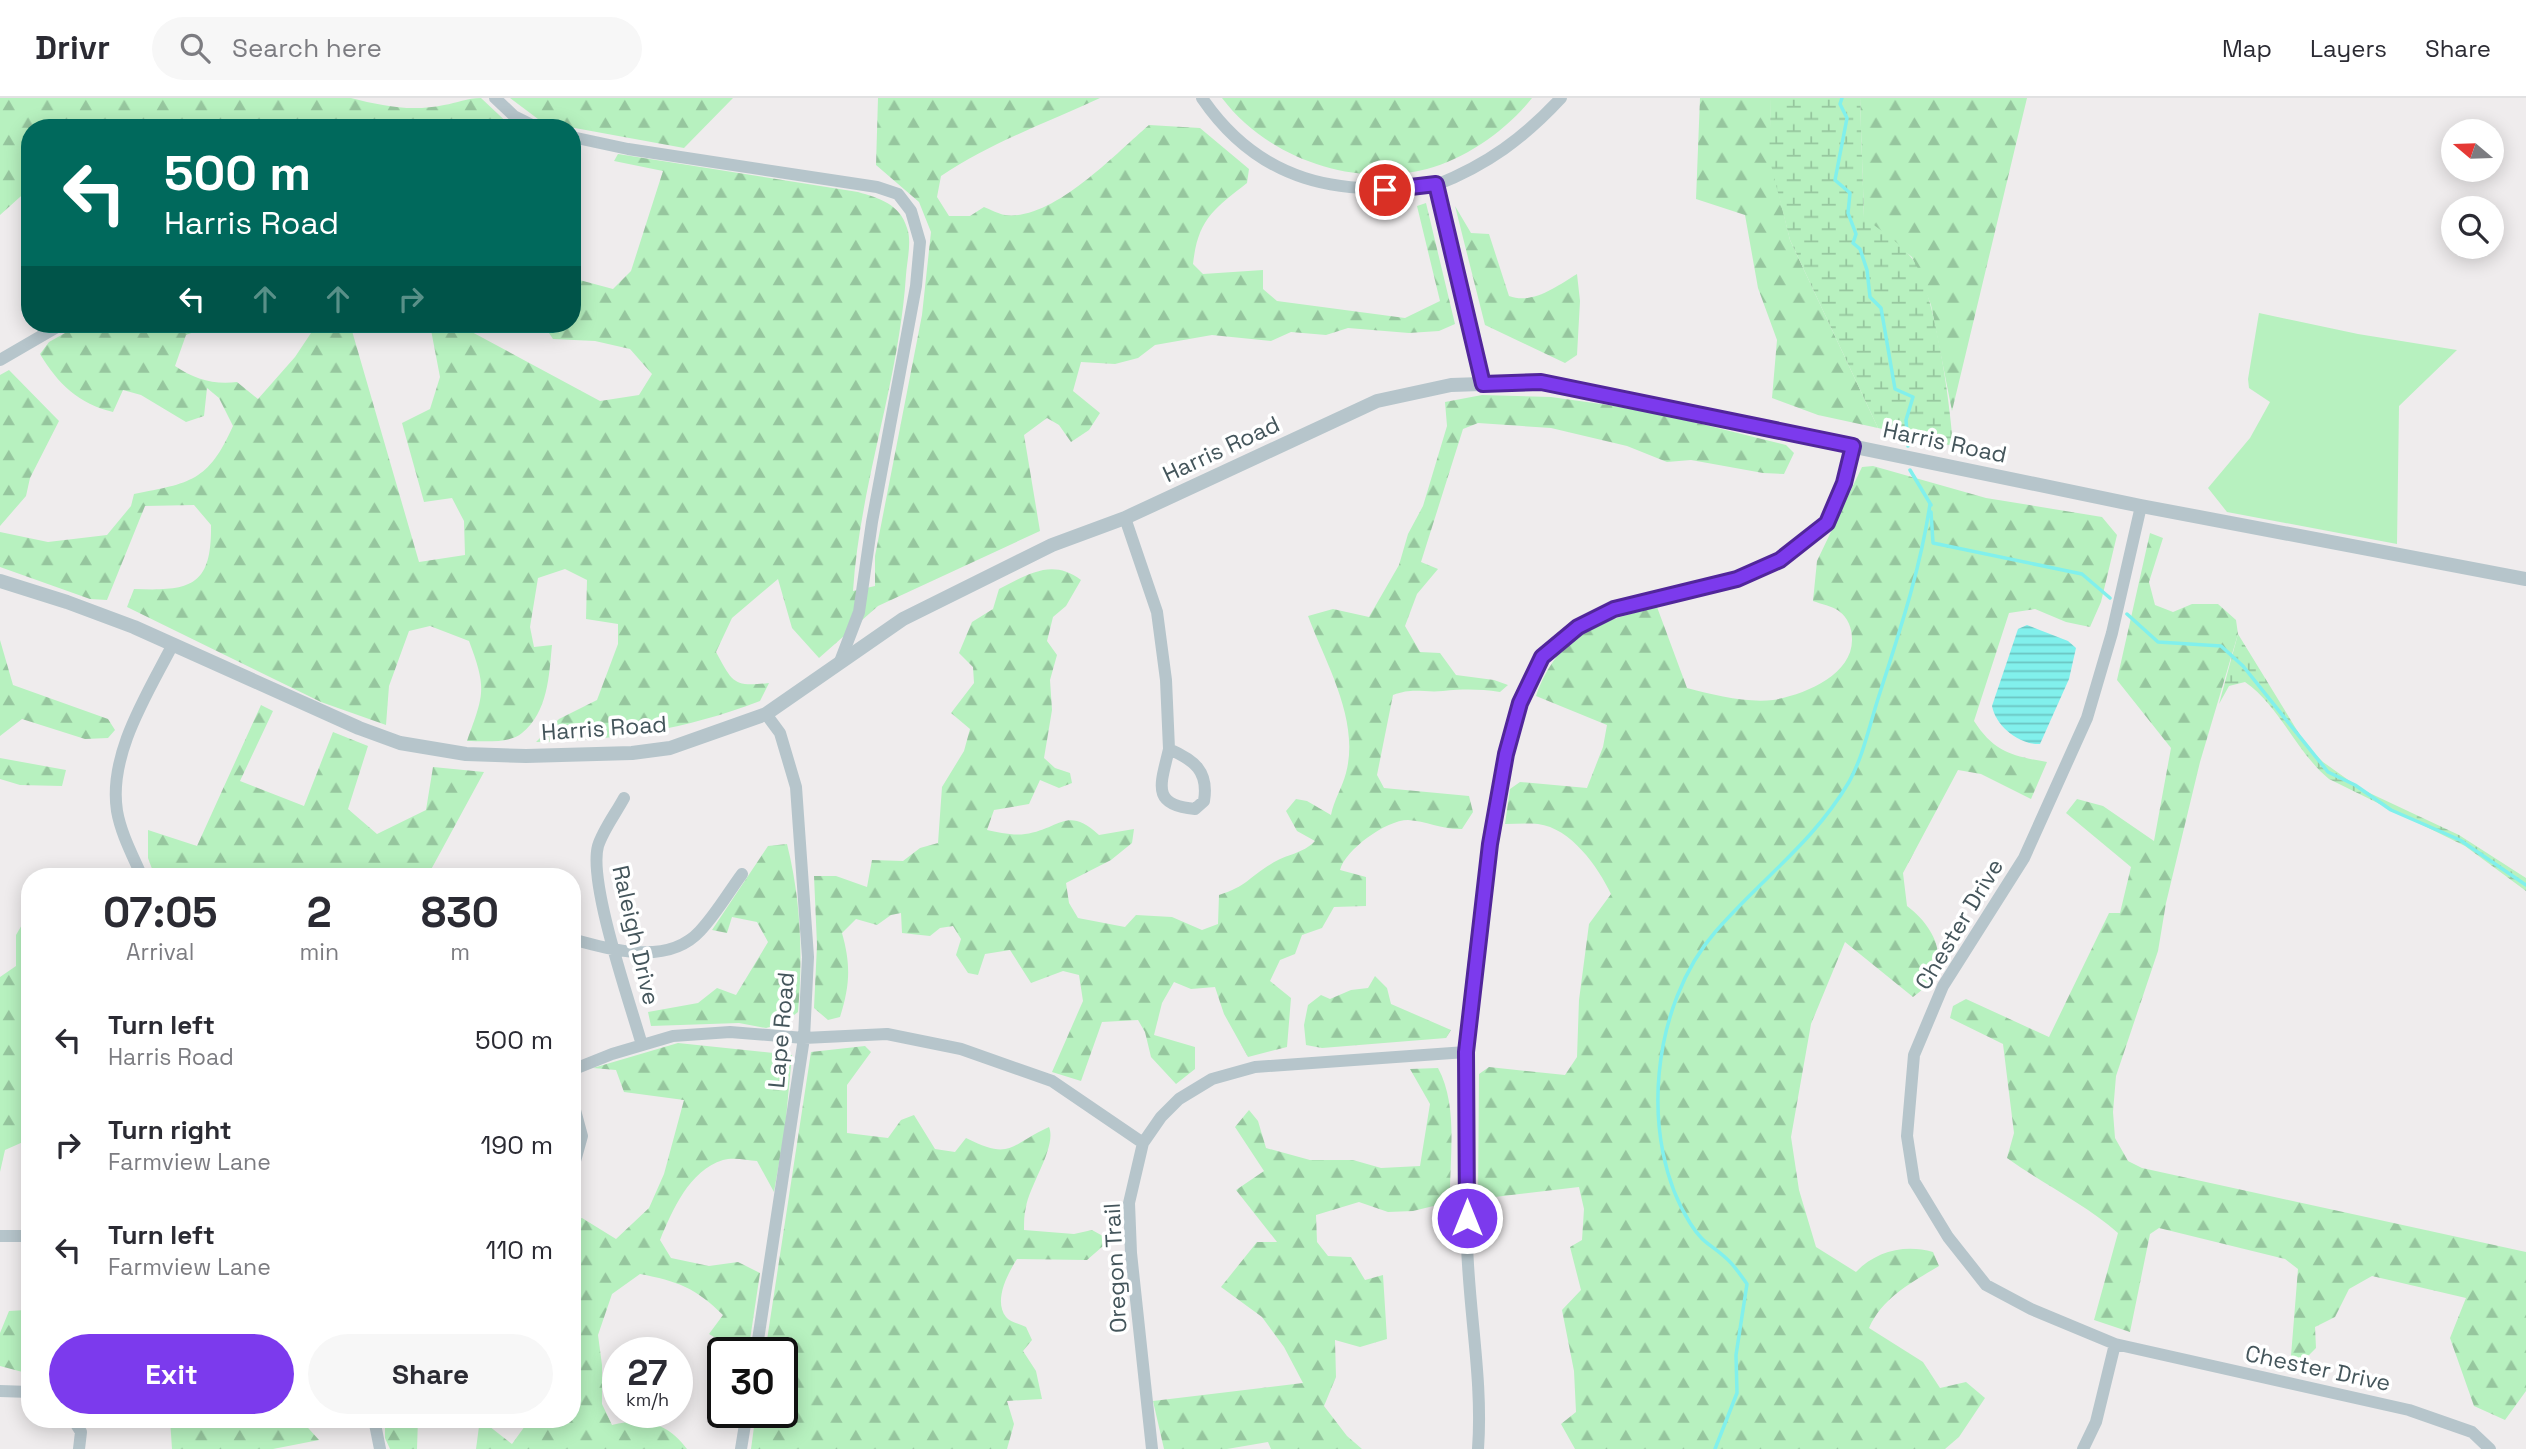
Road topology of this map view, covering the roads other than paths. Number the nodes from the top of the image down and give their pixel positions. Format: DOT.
graph roads {
  1 [pos="495,98"];
  2 [pos="1202,98"];
  3 [pos="1561,98"];
  4 [pos="520,119"];
  5 [pos="581,139"];
  6 [pos="1436,184"];
  7 [pos="46,333"];
  8 [pos="0,360"];
  9 [pos="1483,384"];
  10 [pos="1853,446"];
  11 [pos="2141,506"];
  12 [pos="1125,518"];
  13 [pos="2526,579"];
  14 [pos="0,581"];
  15 [pos="173,644"];
  16 [pos="841,659"];
  17 [pos="766,715"];
  18 [pos="1168,749"];
  19 [pos="624,798"];
  20 [pos="139,868"];
  21 [pos="742,874"];
  22 [pos="581,942"];
  23 [pos="614,951"];
  24 [pos="804,1038"];
  25 [pos="642,1045"];
  26 [pos="1466,1052"];
  27 [pos="581,1067"];
  28 [pos="1143,1143"];
  29 [pos="0,1236"];
  30 [pos="21,1236"];
  31 [pos="758,1337"];
  32 [pos="2115,1344"];
  33 [pos="0,1391"];
  34 [pos="21,1392"];
  35 [pos="79,1428"];
  36 [pos="376,1428"];
  37 [pos="744,1428"];
  38 [pos="79,1449"];
  39 [pos="380,1449"];
  40 [pos="741,1449"];
  41 [pos="1152,1449"];
  42 [pos="1478,1449"];
  43 [pos="2083,1449"];
  44 [pos="2490,1449"];
  1 -- 4 [label="street"];
  2 -- 6 [label="street"];
  3 -- 6 [label="street"];
  5 -- 16 [label="street"];
  6 -- 9 [label="street"];
  7 -- 8 [label="street"];
  9 -- 10 [label="street, Harris Road"];
  9 -- 12 [label="street, Harris Road"];
  10 -- 11 [label="street, Harris Road"];
  10 -- 26 [label="street"];
  11 -- 13 [label="street, Harris Road"];
  11 -- 32 [label="street, Chester Drive"];
  12 -- 16 [label="street, Harris Road"];
  12 -- 18 [label="street"];
  14 -- 15 [label="street, Harris Road"];
  15 -- 17 [label="street, Harris Road"];
  15 -- 20 [label="street"];
  16 -- 17 [label="street, Harris Road"];
  17 -- 24 [label="street, Lape Road"];
  18 -- 18 [label="street"];
  19 -- 23 [label="street, Raleigh Drive"];
  21 -- 23 [label="street"];
  22 -- 23 [label="street"];
  23 -- 25 [label="street, Raleigh Drive"];
  24 -- 25 [label="street"];
  24 -- 28 [label="street"];
  24 -- 31 [label="street, Lape Road"];
  25 -- 27 [label="street"];
  26 -- 28 [label="street, Oregon Trail"];
  26 -- 42 [label="street"];
  28 -- 41 [label="street, Oregon Trail"];
  29 -- 30 [label="street"];
  32 -- 43 [label="street"];
  32 -- 44 [label="street, Chester Drive"];
  33 -- 34 [label="street"];
  35 -- 38 [label="street"];
  36 -- 39 [label="street"];
  37 -- 40 [label="street"];
}
